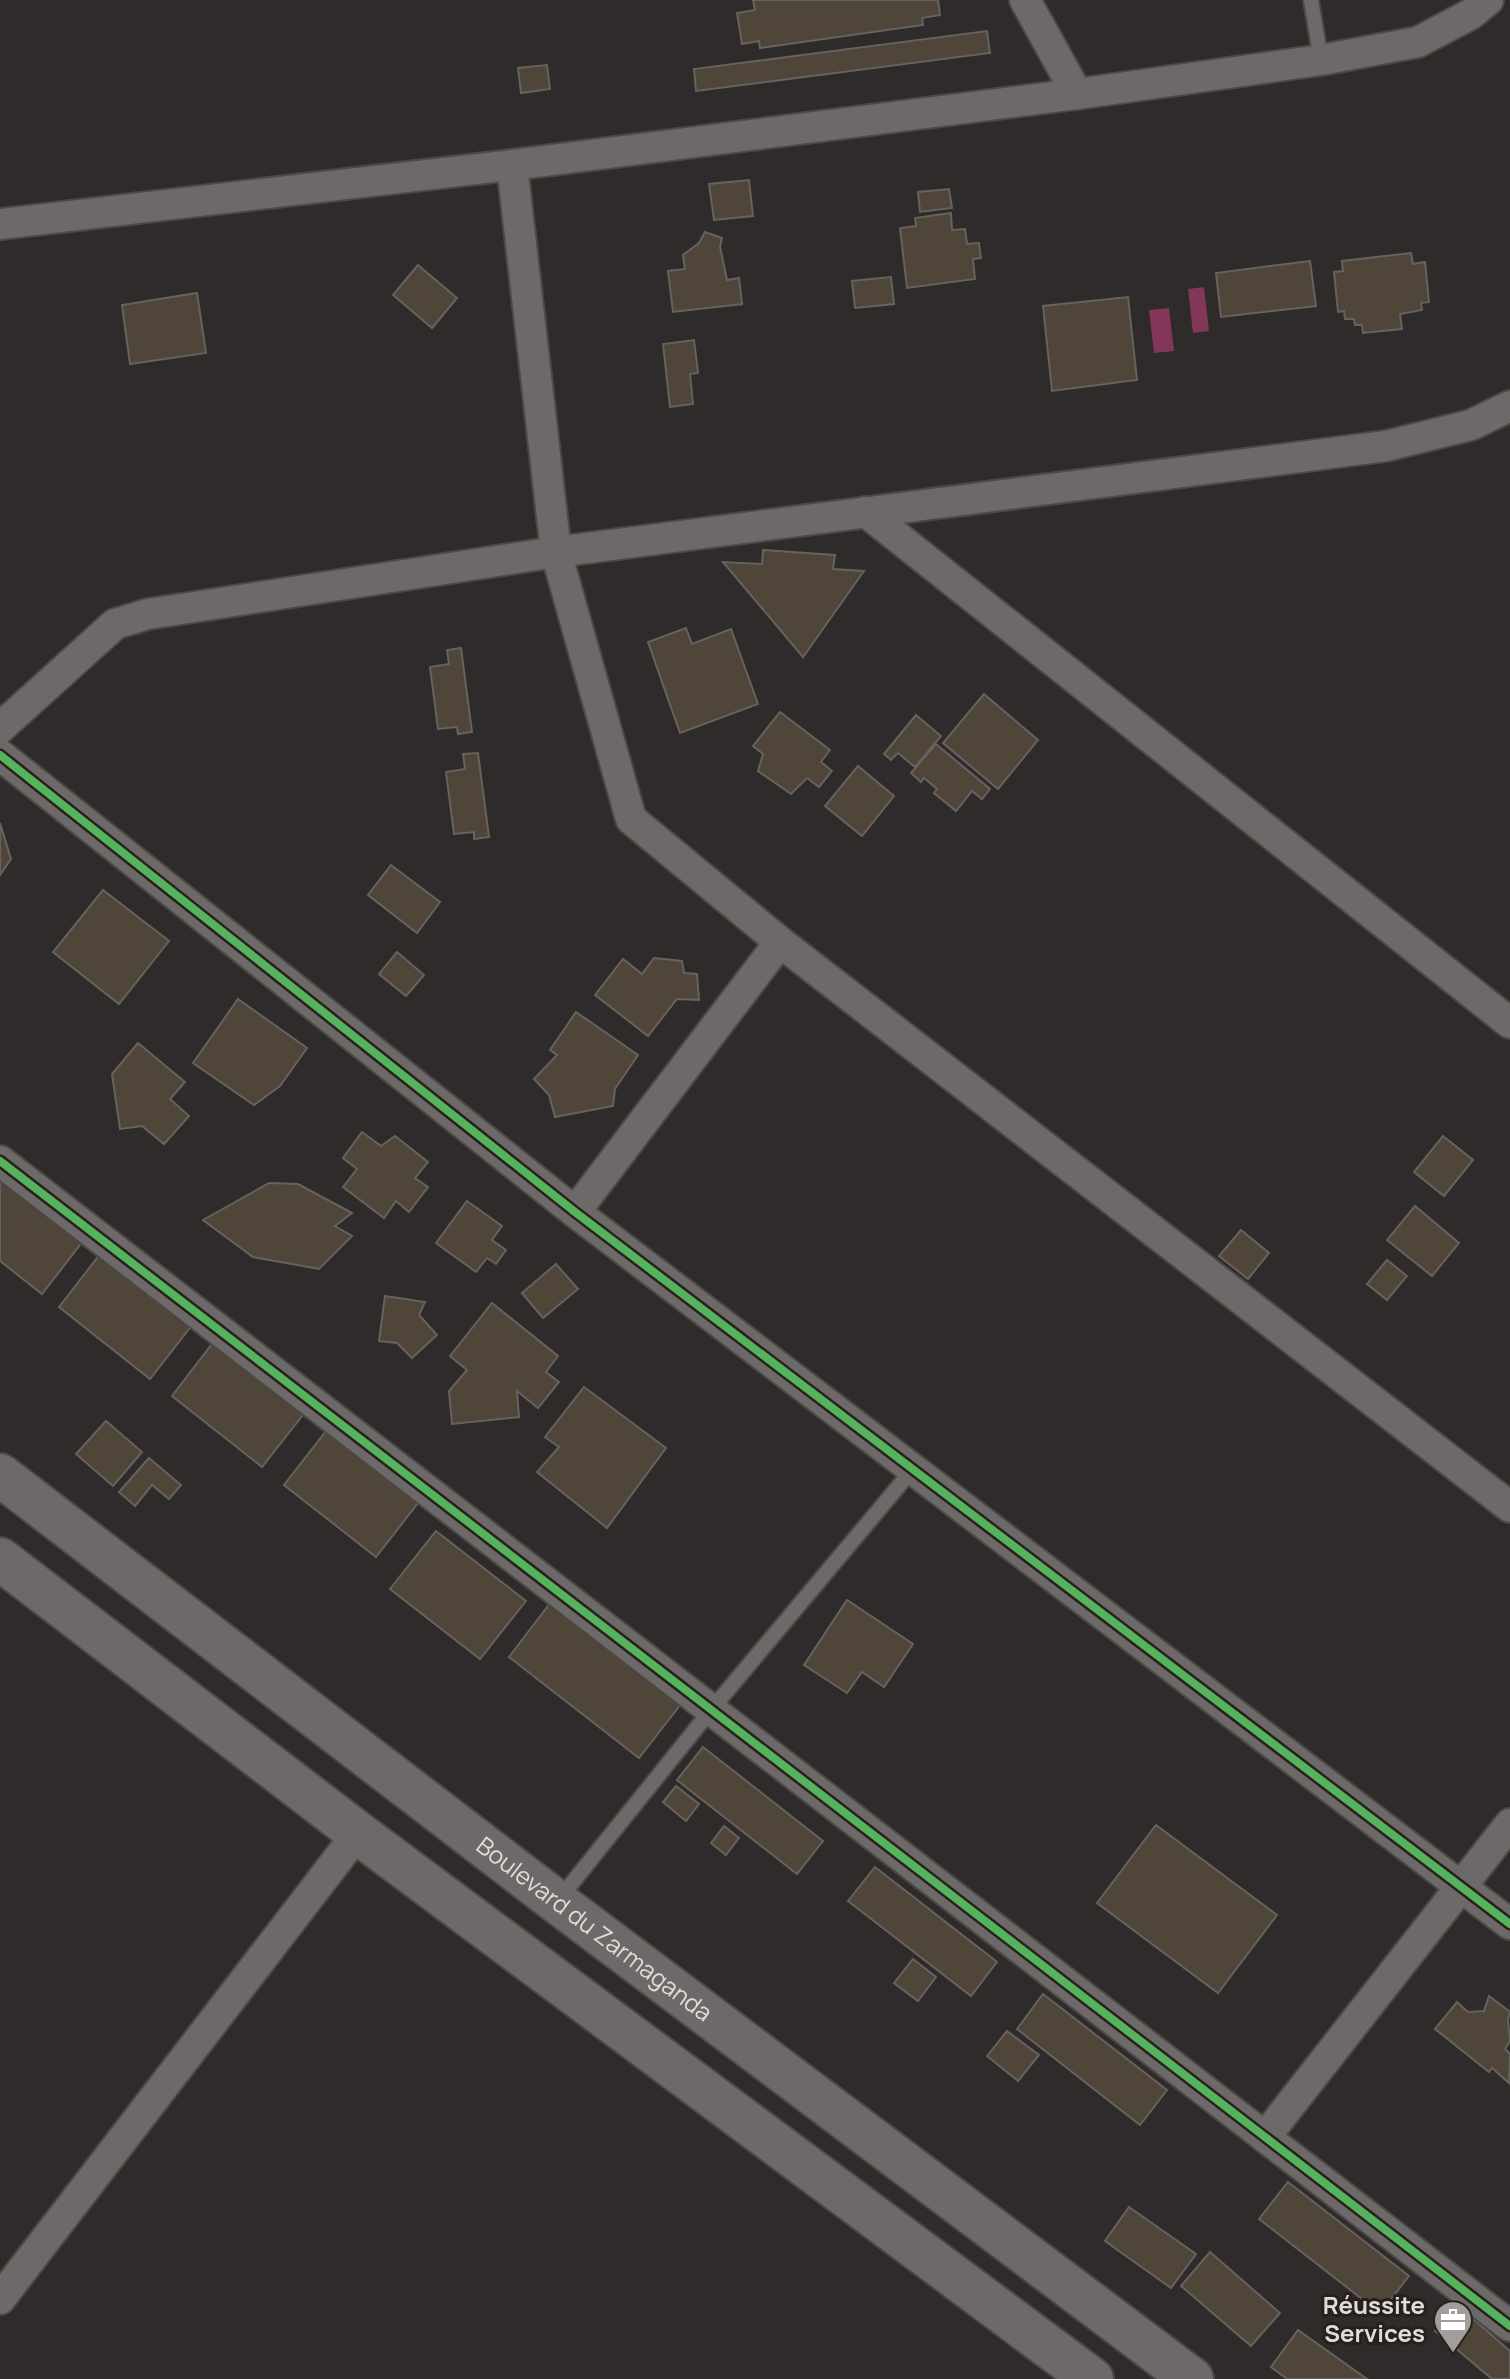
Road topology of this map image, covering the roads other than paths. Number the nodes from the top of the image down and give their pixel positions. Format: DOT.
graph roads {
  1 [pos="1025,0"];
  2 [pos="1311,0"];
  3 [pos="1488,0"];
  4 [pos="1321,60"];
  5 [pos="1077,94"];
  6 [pos="512,165"];
  7 [pos="0,224"];
  8 [pos="1510,406"];
  9 [pos="866,512"];
  10 [pos="556,552"];
  11 [pos="0,728"];
  12 [pos="0,755"];
  13 [pos="780,942"];
  14 [pos="1510,1023"];
  15 [pos="0,1161"];
  16 [pos="575,1212"];
  17 [pos="913,1469"];
  18 [pos="0,1475"];
  19 [pos="1510,1507"];
  20 [pos="0,1559"];
  21 [pos="711,1710"];
  22 [pos="1510,1824"];
  23 [pos="358,1833"];
  24 [pos="1462,1885"];
  25 [pos="557,1902"];
  26 [pos="1510,1924"];
  27 [pos="1265,2137"];
  28 [pos="0,2299"];
  29 [pos="1510,2326"];
  30 [pos="1092,2379"];
  31 [pos="1192,2379"];
  1 -- 5 [label="street"];
  2 -- 4 [label="lane"];
  3 -- 4 [label="street"];
  4 -- 5 [label="street"];
  5 -- 6 [label="street"];
  6 -- 7 [label="street"];
  6 -- 10 [label="street"];
  8 -- 9 [label="street"];
  9 -- 10 [label="street"];
  9 -- 14 [label="street"];
  10 -- 11 [label="street"];
  10 -- 13 [label="street"];
  12 -- 16 [label="street"];
  13 -- 16 [label="street"];
  13 -- 19 [label="street"];
  15 -- 21 [label="street"];
  16 -- 17 [label="street"];
  17 -- 21 [label="lane"];
  17 -- 24 [label="street"];
  18 -- 25 [label="main road, Boulevard du Zarmaganda"];
  20 -- 23 [label="main road"];
  21 -- 25 [label="lane"];
  21 -- 27 [label="street"];
  22 -- 24 [label="street"];
  23 -- 28 [label="street"];
  23 -- 30 [label="main road"];
  24 -- 26 [label="street"];
  24 -- 27 [label="street"];
  25 -- 31 [label="main road, Boulevard du Zarmaganda"];
  27 -- 29 [label="street"];
}
